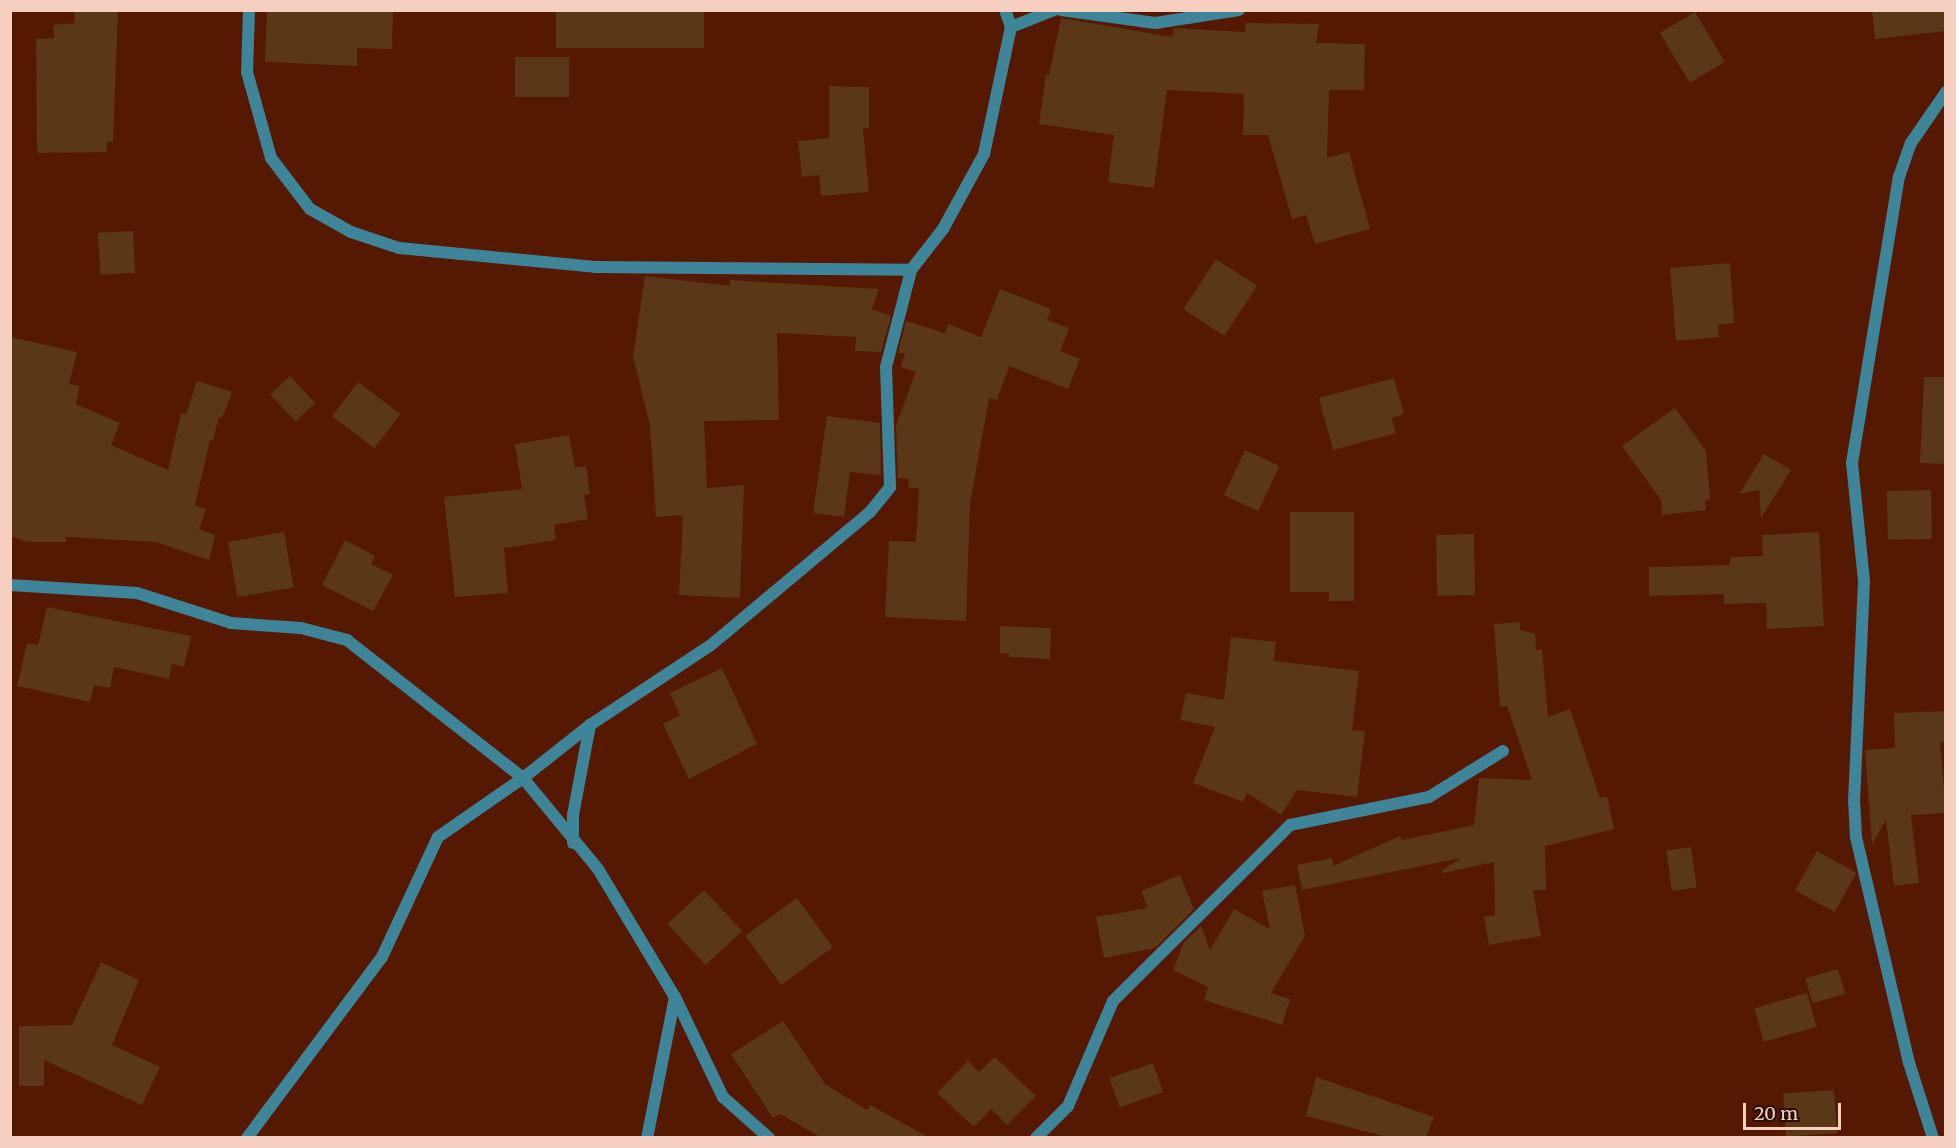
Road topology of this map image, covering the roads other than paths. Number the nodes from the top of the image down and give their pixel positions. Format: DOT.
graph roads {
  1 [pos="249,10"];
  2 [pos="1005,10"];
  3 [pos="1054,10"];
  4 [pos="1061,10"];
  5 [pos="1239,10"];
  6 [pos="1011,27"];
  7 [pos="1946,92"];
  8 [pos="911,270"];
  9 [pos="10,585"];
  10 [pos="590,725"];
  11 [pos="1503,751"];
  12 [pos="523,778"];
  13 [pos="573,843"];
  14 [pos="675,997"];
  15 [pos="247,1137"];
  16 [pos="647,1137"];
  17 [pos="769,1137"];
  18 [pos="1036,1137"];
  19 [pos="1933,1137"];
  1 -- 8 [label="street"];
  2 -- 6 [label="street"];
  3 -- 6 [label="street"];
  4 -- 5 [label="street"];
  6 -- 8 [label="street"];
  7 -- 19 [label="street"];
  8 -- 10 [label="street"];
  9 -- 12 [label="street"];
  10 -- 12 [label="street"];
  10 -- 13 [label="street"];
  11 -- 18 [label="street"];
  12 -- 13 [label="street"];
  12 -- 15 [label="street"];
  13 -- 14 [label="street"];
  14 -- 16 [label="street"];
  14 -- 17 [label="street"];
}
